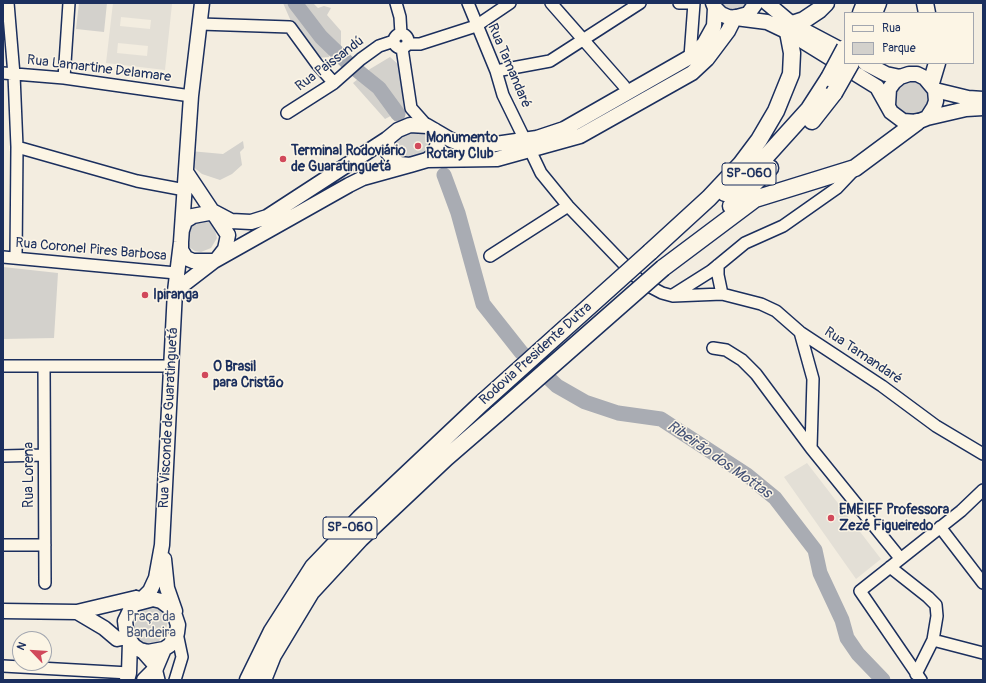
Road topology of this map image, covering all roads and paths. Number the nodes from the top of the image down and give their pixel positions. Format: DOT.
graph roads {
  1 [pos="8,3"];
  2 [pos="69,3"];
  3 [pos="202,3"];
  4 [pos="396,3"];
  5 [pos="468,3"];
  6 [pos="510,3"];
  7 [pos="551,3"];
  8 [pos="640,3"];
  9 [pos="679,3"];
  10 [pos="689,3"];
  11 [pos="694,3"];
  12 [pos="756,3"];
  13 [pos="766,3"];
  14 [pos="826,3"];
  15 [pos="714,6"];
  16 [pos="736,17"];
  17 [pos="200,24"];
  18 [pos="476,26"];
  19 [pos="790,28"];
  20 [pos="583,40"];
  21 [pos="401,42"];
  22 [pos="844,51"];
  23 [pos="844,52"];
  24 [pos="690,57"];
  25 [pos="850,64"];
  26 [pos="867,64"];
  27 [pos="937,64"];
  28 [pos="496,71"];
  29 [pos="9,74"];
  30 [pos="900,77"];
  31 [pos="64,78"];
  32 [pos="334,83"];
  33 [pos="832,85"];
  34 [pos="624,86"];
  35 [pos="933,87"];
  36 [pos="191,96"];
  37 [pos="983,100"];
  38 [pos="888,105"];
  39 [pos="983,108"];
  40 [pos="287,113"];
  41 [pos="922,120"];
  42 [pos="431,128"];
  43 [pos="387,140"];
  44 [pos="527,145"];
  45 [pos="17,147"];
  46 [pos="427,160"];
  47 [pos="410,166"];
  48 [pos="855,168"];
  49 [pos="186,172"];
  50 [pos="185,190"];
  51 [pos="568,206"];
  52 [pos="214,212"];
  53 [pos="181,236"];
  54 [pos="650,252"];
  55 [pos="490,256"];
  56 [pos="3,257"];
  57 [pos="16,258"];
  58 [pos="214,261"];
  59 [pos="718,265"];
  60 [pos="663,268"];
  61 [pos="176,273"];
  62 [pos="175,292"];
  63 [pos="722,294"];
  64 [pos="673,296"];
  65 [pos="800,332"];
  66 [pos="713,348"];
  67 [pos="3,366"];
  68 [pos="44,366"];
  69 [pos="172,366"];
  70 [pos="811,448"];
  71 [pos="983,454"];
  72 [pos="44,455"];
  73 [pos="3,456"];
  74 [pos="983,490"];
  75 [pos="940,527"];
  76 [pos="3,545"];
  77 [pos="45,545"];
  78 [pos="162,545"];
  79 [pos="900,558"];
  80 [pos="890,567"];
  81 [pos="45,583"];
  82 [pos="983,583"];
  83 [pos="137,600"];
  84 [pos="3,610"];
  85 [pos="77,612"];
  86 [pos="177,617"];
  87 [pos="177,633"];
  88 [pos="933,640"];
  89 [pos="132,643"];
  90 [pos="164,649"];
  91 [pos="983,653"];
  92 [pos="3,666"];
  93 [pos="158,674"];
  94 [pos="128,677"];
  95 [pos="918,677"];
  96 [pos="144,680"];
  97 [pos="175,680"];
  98 [pos="248,680"];
  99 [pos="263,680"];
  1 -- 29 [label="street"];
  2 -- 31 [label="street"];
  3 -- 17 [label="main road, Rua Visconde de Guaratinguetá"];
  4 -- 21 [label="street"];
  5 -- 18 [label="street, Rua Tamandaré"];
  6 -- 18 [label="street, Rua Paissandú"];
  7 -- 20 [label="street"];
  8 -- 20 [label="street"];
  9 -- 10 [label="street"];
  11 -- 24 [label="street"];
  12 -- 16 [label="main road"];
  13 -- 19 [label="main road"];
  14 -- 19 [label="highway"];
  15 -- 16 [label="main road"];
  15 -- 24 [label="main road"];
  16 -- 19 [label="main road"];
  16 -- 44 [label="main road"];
  17 -- 32 [label="street"];
  17 -- 36 [label="main road, Rua Visconde de Guaratinguetá"];
  18 -- 21 [label="street, Rua Paissandú"];
  18 -- 28 [label="street, Rua Tamandaré"];
  19 -- 23 [label="main road"];
  19 -- 38 [label="main road"];
  19 -- 54 [label="highway"];
  20 -- 28 [label="street"];
  20 -- 34 [label="street"];
  21 -- 32 [label="street, Rua Paissandú"];
  21 -- 42 [label="street"];
  22 -- 33 [label="highway, Rodovia Presidente Dutra / SP-060, bridge"];
  24 -- 44 [label="main road"];
  25 -- 33 [label="highway, Rodovia Presidente Dutra / SP-060, bridge"];
  26 -- 30 [label="main road"];
  27 -- 35 [label="highway"];
  28 -- 44 [label="street, Rua Tamandaré"];
  29 -- 31 [label="street, Rua Lamartine Delamare"];
  29 -- 45 [label="street"];
  30 -- 35 [label="main road"];
  30 -- 38 [label="main road"];
  31 -- 36 [label="street, Rua Lamartine Delamare"];
  32 -- 40 [label="street, Rua Paissandú"];
  33 -- 54 [label="highway, Rodovia Presidente Dutra / SP-060"];
  33 -- 60 [label="highway, Rodovia Presidente Dutra / SP-060"];
  35 -- 37 [label="main road"];
  35 -- 41 [label="main road"];
  36 -- 49 [label="main road, Rua Visconde de Guaratinguetá"];
  38 -- 41 [label="main road"];
  39 -- 41 [label="main road"];
  41 -- 48 [label="highway"];
  42 -- 43 [label="main road"];
  42 -- 44 [label="main road"];
  42 -- 46 [label="main road"];
  43 -- 47 [label="main road"];
  43 -- 52 [label="main road"];
  44 -- 46 [label="main road"];
  44 -- 51 [label="street, Rua Tamandaré"];
  45 -- 50 [label="street"];
  45 -- 57 [label="street"];
  46 -- 47 [label="main road"];
  47 -- 58 [label="main road"];
  48 -- 59 [label="street"];
  48 -- 60 [label="highway"];
  49 -- 50 [label="main road, Rua Visconde de Guaratinguetá"];
  49 -- 52 [label="main road"];
  50 -- 53 [label="main road, Rua Visconde de Guaratinguetá"];
  51 -- 55 [label="street"];
  51 -- 64 [label="street, Rua Tamandaré"];
  52 -- 53 [label="main road"];
  52 -- 58 [label="main road"];
  53 -- 58 [label="main road"];
  53 -- 61 [label="main road, Rua Visconde de Guaratinguetá"];
  54 -- 98 [label="highway, Rodovia Presidente Dutra / SP-060, bridge"];
  56 -- 57 [label="street, Rua Coronel Pires Barbosa"];
  57 -- 61 [label="street, Rua Coronel Pires Barbosa"];
  58 -- 61 [label="main road"];
  58 -- 62 [label="main road"];
  59 -- 63 [label="street"];
  59 -- 64 [label="street"];
  60 -- 99 [label="highway, Rodovia Presidente Dutra / SP-060, bridge"];
  61 -- 62 [label="main road, Rua Visconde de Guaratinguetá"];
  62 -- 69 [label="main road, Rua Visconde de Guaratinguetá"];
  63 -- 64 [label="street, Rua Tamandaré"];
  63 -- 65 [label="street, Rua Tamandaré"];
  65 -- 70 [label="street"];
  65 -- 71 [label="street, Rua Tamandaré"];
  66 -- 70 [label="street"];
  67 -- 68 [label="street"];
  68 -- 69 [label="street"];
  68 -- 72 [label="street, Rua Lorena"];
  69 -- 78 [label="main road, Rua Visconde de Guaratinguetá"];
  70 -- 79 [label="street"];
  72 -- 73 [label="street"];
  72 -- 77 [label="street, Rua Lorena"];
  74 -- 75 [label="street"];
  75 -- 79 [label="street"];
  75 -- 82 [label="street"];
  76 -- 77 [label="street"];
  77 -- 81 [label="street, Rua Lorena"];
  78 -- 83 [label="main road, Rua Visconde de Guaratinguetá"];
  78 -- 86 [label="main road, Rua Visconde de Guaratinguetá"];
  79 -- 80 [label="street"];
  80 -- 88 [label="street"];
  80 -- 95 [label="street"];
  83 -- 85 [label="main road"];
  83 -- 86 [label="main road"];
  83 -- 89 [label="main road"];
  84 -- 85 [label="main road"];
  85 -- 89 [label="main road"];
  86 -- 87 [label="main road"];
  87 -- 90 [label="main road"];
  87 -- 97 [label="street"];
  88 -- 91 [label="street"];
  88 -- 95 [label="street"];
  89 -- 90 [label="main road"];
  89 -- 93 [label="street"];
  89 -- 94 [label="main road"];
  90 -- 93 [label="main road"];
  92 -- 94 [label="street"];
  93 -- 96 [label="main road"];
}
